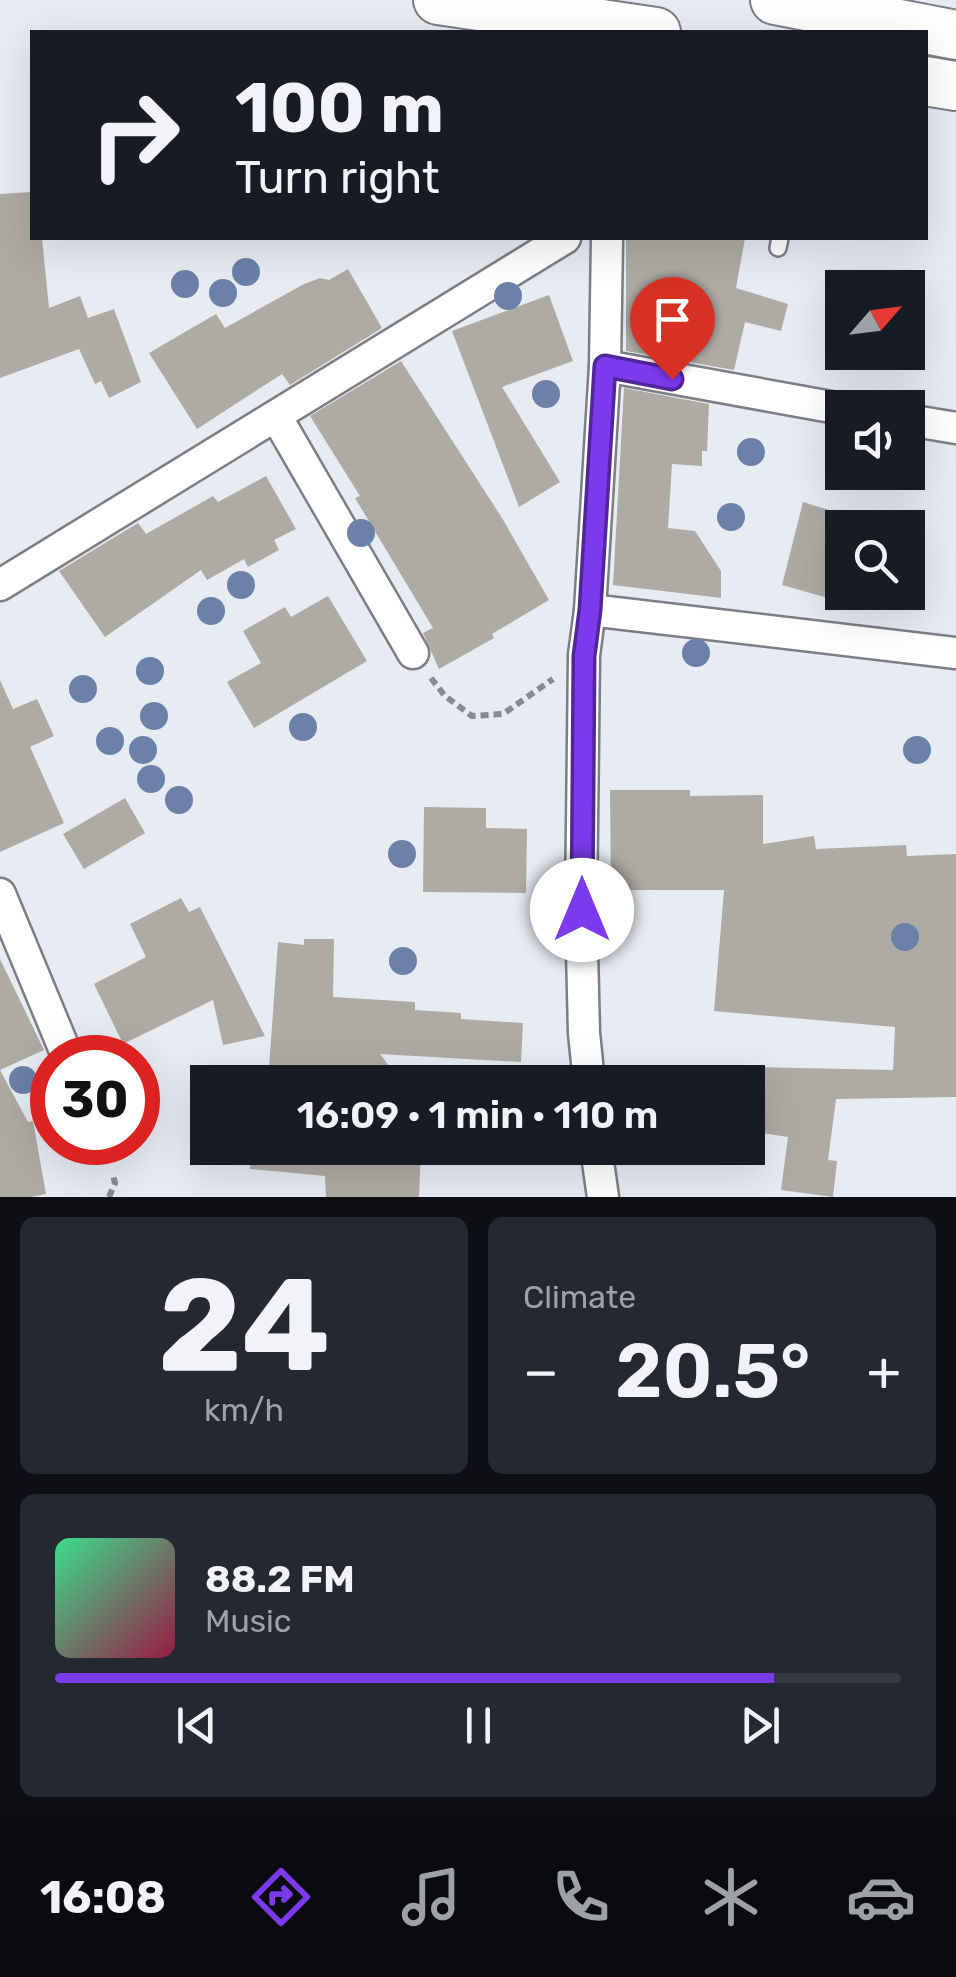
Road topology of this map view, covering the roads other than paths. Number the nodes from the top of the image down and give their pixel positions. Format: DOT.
graph roads {
  1 [pos="438,0"];
  2 [pos="775,0"];
  3 [pos="637,30"];
  4 [pos="956,35"];
  5 [pos="928,81"];
  6 [pos="956,86"];
  7 [pos="562,240"];
  8 [pos="607,240"];
  9 [pos="605,366"];
  10 [pos="825,405"];
  11 [pos="276,416"];
  12 [pos="925,423"];
  13 [pos="956,428"];
  14 [pos="0,585"];
  15 [pos="590,610"];
  16 [pos="413,653"];
  17 [pos="956,654"];
  18 [pos="0,894"];
  19 [pos="58,1035"];
  20 [pos="587,1065"];
  21 [pos="598,1165"];
  22 [pos="603,1197"];
  1 -- 3 [label="main road"];
  2 -- 4 [label="main road"];
  5 -- 6 [label="main road"];
  7 -- 11 [label="street"];
  8 -- 9 [label="street"];
  9 -- 10 [label="street"];
  9 -- 15 [label="street"];
  11 -- 14 [label="street"];
  11 -- 16 [label="street"];
  12 -- 13 [label="street"];
  15 -- 17 [label="street"];
  15 -- 20 [label="street"];
  18 -- 19 [label="street"];
  21 -- 22 [label="street"];
}
